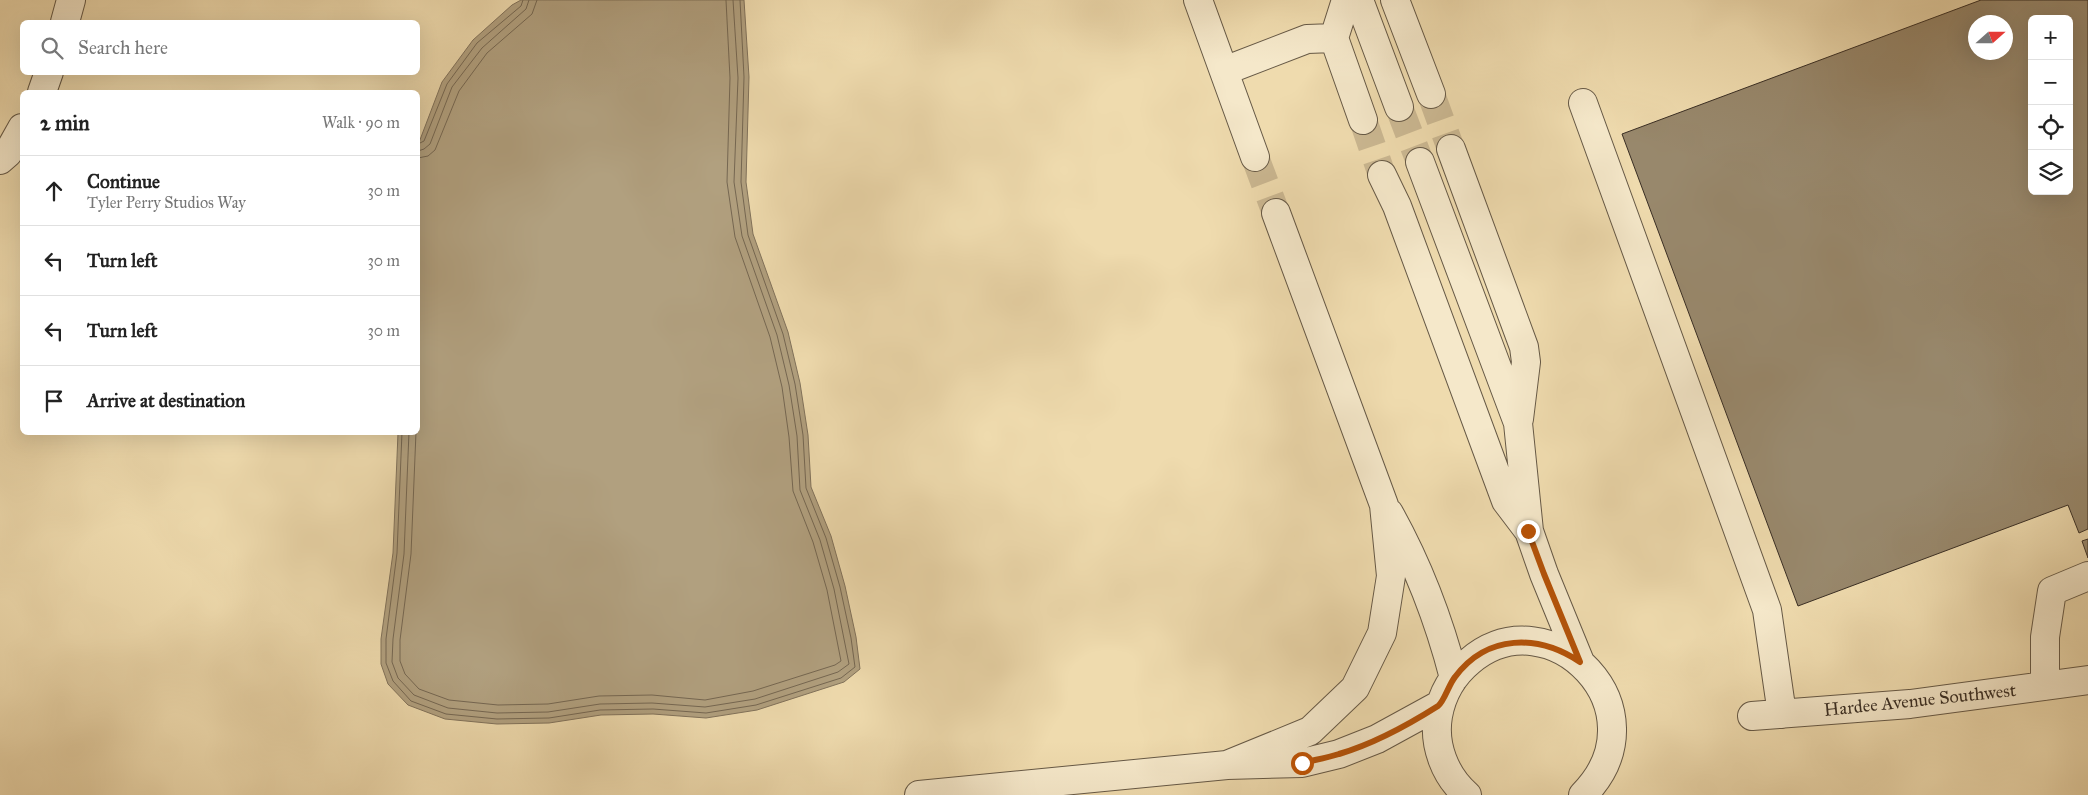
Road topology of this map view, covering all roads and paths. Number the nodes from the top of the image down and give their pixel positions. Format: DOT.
graph roads {
  1 [pos="71,0"];
  2 [pos="1198,0"];
  3 [pos="1346,0"];
  4 [pos="1359,0"];
  5 [pos="1395,0"];
  6 [pos="66,20"];
  7 [pos="1334,38"];
  8 [pos="1224,71"];
  9 [pos="48,75"];
  10 [pos="43,90"];
  11 [pos="1431,94"];
  12 [pos="1583,103"];
  13 [pos="1399,107"];
  14 [pos="1363,120"];
  15 [pos="20,132"];
  16 [pos="1451,149"];
  17 [pos="1255,157"];
  18 [pos="0,160"];
  19 [pos="1420,162"];
  20 [pos="1382,175"];
  21 [pos="1276,213"];
  22 [pos="1518,423"];
  23 [pos="1384,505"];
  24 [pos="1528,531"];
  25 [pos="2088,576"];
  26 [pos="1580,662"];
  27 [pos="1454,678"];
  28 [pos="2088,680"];
  29 [pos="2045,686"];
  30 [pos="1441,704"];
  31 [pos="1782,714"];
  32 [pos="1752,716"];
  33 [pos="1227,765"];
  34 [pos="1066,788"];
  35 [pos="919,795"];
  36 [pos="1467,795"];
  37 [pos="1583,795"];
  1 -- 6 [label="street"];
  2 -- 8 [label="street"];
  3 -- 7 [label="street"];
  4 -- 13 [label="street"];
  5 -- 11 [label="street"];
  7 -- 8 [label="street"];
  7 -- 14 [label="street"];
  8 -- 17 [label="street"];
  9 -- 10 [label="street"];
  12 -- 31 [label="street"];
  15 -- 18 [label="street"];
  16 -- 22 [label="street"];
  19 -- 22 [label="street"];
  20 -- 24 [label="street"];
  21 -- 23 [label="street"];
  22 -- 24 [label="street"];
  23 -- 27 [label="street"];
  23 -- 33 [label="street"];
  24 -- 26 [label="street"];
  25 -- 29 [label="street"];
  26 -- 27 [label="street"];
  26 -- 37 [label="street"];
  27 -- 30 [label="street"];
  28 -- 29 [label="street, Hardee Avenue Southwest"];
  29 -- 31 [label="street, Hardee Avenue Southwest"];
  30 -- 33 [label="street"];
  30 -- 36 [label="street"];
  31 -- 32 [label="street, Hardee Avenue Southwest"];
  33 -- 34 [label="street"];
  34 -- 35 [label="street"];
}
